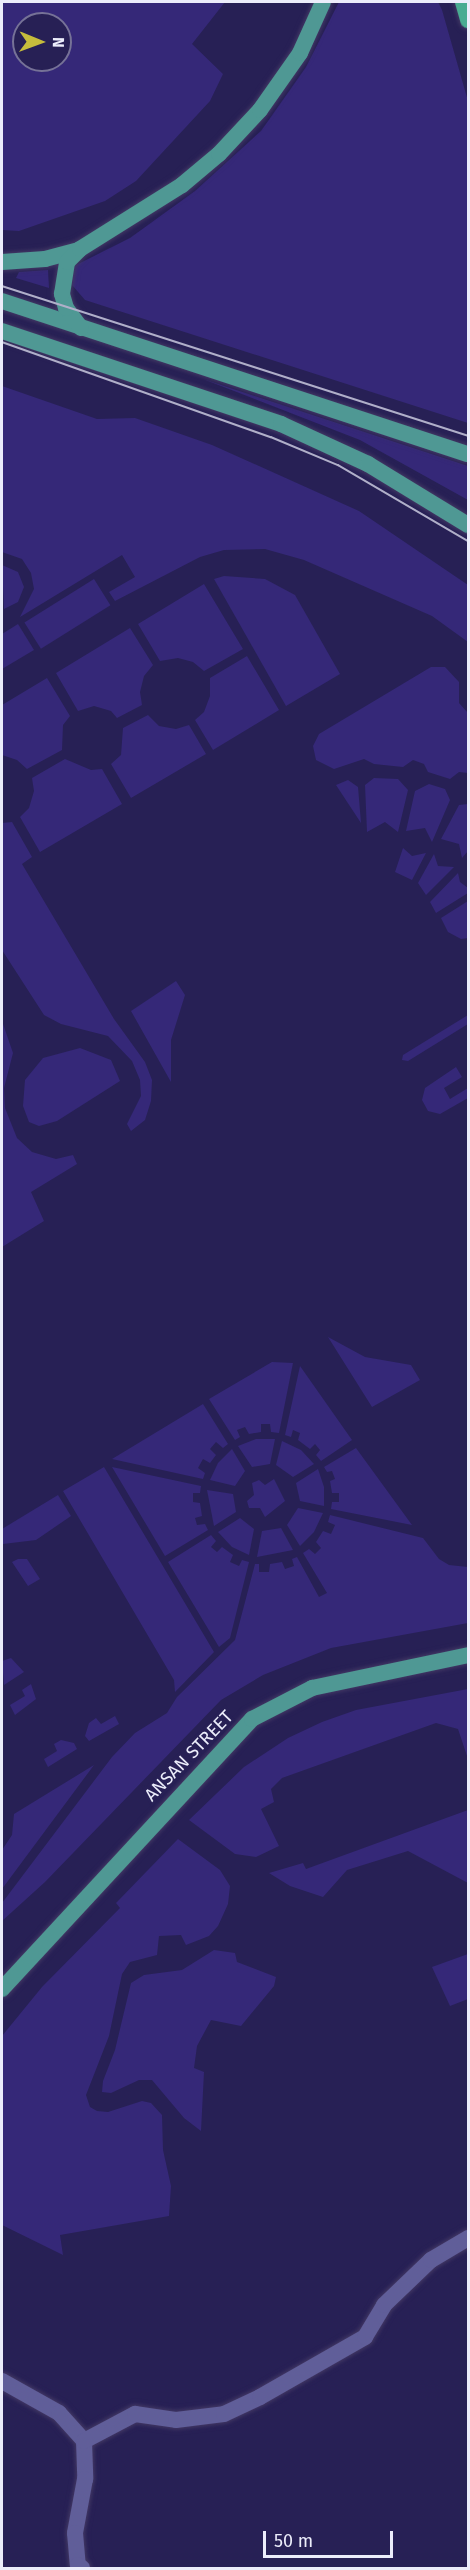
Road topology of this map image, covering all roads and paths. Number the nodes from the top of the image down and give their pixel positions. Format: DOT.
graph roads {
  1 [pos="323,2"];
  2 [pos="452,2"];
  3 [pos="466,13"];
  4 [pos="80,249"];
  5 [pos="2,262"];
  6 [pos="2,301"];
  7 [pos="81,328"];
  8 [pos="2,330"];
  9 [pos="468,454"];
  10 [pos="468,525"];
  11 [pos="468,1655"];
  12 [pos="2,1989"];
  13 [pos="468,2238"];
  14 [pos="2,2381"];
  15 [pos="84,2441"];
  16 [pos="82,2568"];
  1 -- 4 [label="main road"];
  2 -- 3 [label="main road"];
  4 -- 5 [label="main road"];
  4 -- 7 [label="main road"];
  6 -- 7 [label="main road"];
  7 -- 9 [label="main road"];
  8 -- 10 [label="main road"];
  11 -- 12 [label="main road, ANSAN STREET"];
  13 -- 15 [label="street"];
  14 -- 15 [label="street"];
  15 -- 16 [label="street"];
}
